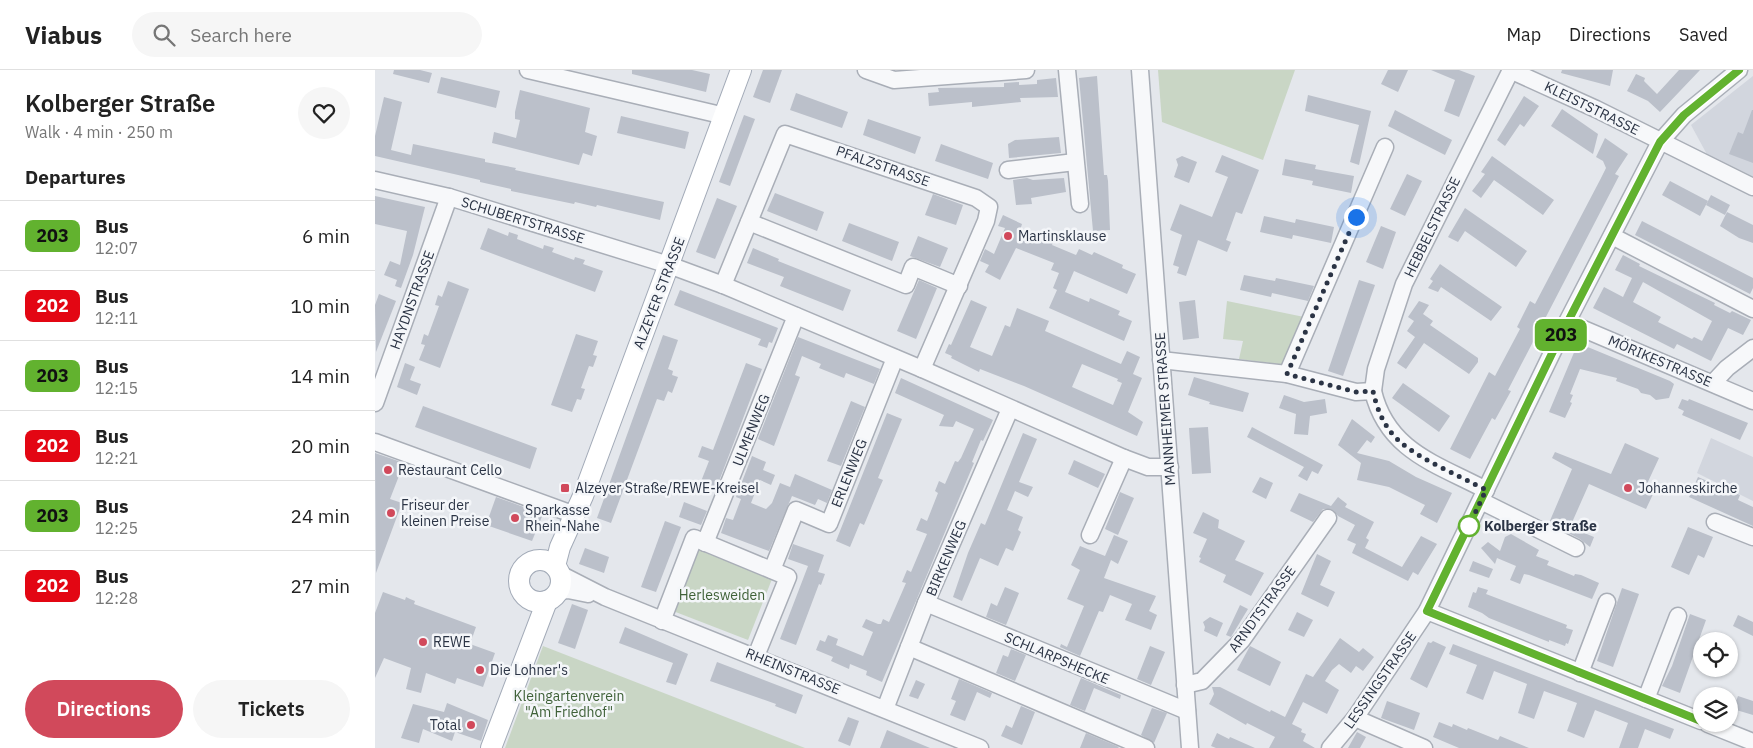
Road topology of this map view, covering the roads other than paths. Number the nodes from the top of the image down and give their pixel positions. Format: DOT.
graph roads {
  1 [pos="528,70"];
  2 [pos="741,70"];
  3 [pos="866,70"];
  4 [pos="1026,70"];
  5 [pos="1067,70"];
  6 [pos="1140,70"];
  7 [pos="1510,70"];
  8 [pos="1739,70"];
  9 [pos="725,116"];
  10 [pos="1660,142"];
  11 [pos="1385,148"];
  12 [pos="1075,162"];
  13 [pos="1008,170"];
  14 [pos="375,180"];
  15 [pos="1753,187"];
  16 [pos="449,197"];
  17 [pos="1080,204"];
  18 [pos="749,222"];
  19 [pos="1612,236"];
  20 [pos="669,265"];
  21 [pos="723,285"];
  22 [pos="959,286"];
  23 [pos="1753,309"];
  24 [pos="796,316"];
  25 [pos="1567,322"];
  26 [pos="1753,348"];
  27 [pos="895,358"];
  28 [pos="1161,360"];
  29 [pos="922,369"];
  30 [pos="1287,374"];
  31 [pos="1713,383"];
  32 [pos="1373,391"];
  33 [pos="1753,401"];
  34 [pos="375,403"];
  35 [pos="1010,409"];
  36 [pos="375,442"];
  37 [pos="1124,458"];
  38 [pos="1170,467"];
  39 [pos="1483,496"];
  40 [pos="575,514"];
  41 [pos="1328,518"];
  42 [pos="1715,522"];
  43 [pos="1090,535"];
  44 [pos="1753,537"];
  45 [pos="705,543"];
  46 [pos="1576,548"];
  47 [pos="772,570"];
  48 [pos="552,578"];
  49 [pos="525,597"];
  50 [pos="1607,602"];
  51 [pos="926,604"];
  52 [pos="1427,611"];
  53 [pos="1677,616"];
  54 [pos="663,621"];
  55 [pos="909,647"];
  56 [pos="756,656"];
  57 [pos="521,665"];
  58 [pos="1581,673"];
  59 [pos="1185,685"];
  60 [pos="1646,699"];
  61 [pos="885,708"];
  62 [pos="1187,712"];
  63 [pos="1355,718"];
  64 [pos="1693,718"];
  65 [pos="1728,732"];
  66 [pos="1753,742"];
  67 [pos="491,748"];
  68 [pos="979,748"];
  69 [pos="1147,748"];
  70 [pos="1190,748"];
  71 [pos="1330,748"];
  72 [pos="1424,748"];
  1 -- 9 [label="street"];
  2 -- 9 [label="main road, ALZEYER STRASSE"];
  3 -- 4 [label="street"];
  5 -- 12 [label="street"];
  6 -- 28 [label="street, MANNHEIMER STRASSE"];
  7 -- 10 [label="street, KLEISTSTRASSE"];
  7 -- 32 [label="street, HEBBELSTRASSE"];
  8 -- 10 [label="street, LESSINGSTRASSE"];
  9 -- 20 [label="main road, ALZEYER STRASSE"];
  10 -- 15 [label="street, KLEISTSTRASSE"];
  10 -- 19 [label="street, LESSINGSTRASSE"];
  11 -- 30 [label="street"];
  12 -- 13 [label="street"];
  12 -- 17 [label="street"];
  14 -- 16 [label="street, SCHUBERTSTRASSE"];
  16 -- 20 [label="street, SCHUBERTSTRASSE"];
  16 -- 34 [label="street, HAYDNSTRASSE"];
  18 -- 21 [label="street, PFALZSTRASSE"];
  18 -- 22 [label="street"];
  18 -- 22 [label="street, PFALZSTRASSE"];
  19 -- 23 [label="street"];
  19 -- 25 [label="street, LESSINGSTRASSE"];
  20 -- 21 [label="street"];
  20 -- 40 [label="main road, ALZEYER STRASSE"];
  21 -- 24 [label="street"];
  22 -- 29 [label="street, PFALZSTRASSE"];
  24 -- 27 [label="street"];
  24 -- 45 [label="street, ULMENWEG"];
  25 -- 31 [label="street, MÖRIKESTRASSE"];
  25 -- 39 [label="street, LESSINGSTRASSE"];
  26 -- 31 [label="street"];
  27 -- 29 [label="street"];
  27 -- 47 [label="street, ERLENWEG"];
  28 -- 30 [label="street"];
  28 -- 38 [label="street, MANNHEIMER STRASSE"];
  29 -- 35 [label="street"];
  30 -- 32 [label="street"];
  31 -- 33 [label="street, MÖRIKESTRASSE"];
  32 -- 39 [label="street"];
  35 -- 37 [label="street"];
  35 -- 51 [label="street, BIRKENWEG"];
  36 -- 40 [label="street"];
  37 -- 38 [label="street"];
  37 -- 43 [label="street"];
  38 -- 59 [label="street, MANNHEIMER STRASSE"];
  39 -- 46 [label="street"];
  39 -- 52 [label="street, LESSINGSTRASSE"];
  40 -- 48 [label="main road, ALZEYER STRASSE"];
  41 -- 59 [label="street, ARNDTSTRASSE"];
  42 -- 44 [label="street"];
  45 -- 47 [label="street"];
  45 -- 54 [label="street"];
  47 -- 56 [label="street"];
  48 -- 49 [label="main road"];
  48 -- 49 [label="main road, ALZEYER STRASSE"];
  48 -- 54 [label="street, RHEINSTRASSE"];
  48 -- 57 [label="main road, ALZEYER STRASSE"];
  49 -- 57 [label="main road, ALZEYER STRASSE"];
  50 -- 58 [label="street"];
  51 -- 55 [label="street, BIRKENWEG"];
  51 -- 62 [label="street, SCHLARPSHECKE"];
  52 -- 58 [label="street"];
  52 -- 63 [label="street, LESSINGSTRASSE"];
  53 -- 60 [label="street"];
  54 -- 56 [label="street, RHEINSTRASSE"];
  55 -- 61 [label="street, BIRKENWEG"];
  55 -- 69 [label="street"];
  56 -- 61 [label="street, RHEINSTRASSE"];
  57 -- 67 [label="main road, ALZEYER STRASSE"];
  58 -- 60 [label="street"];
  59 -- 62 [label="street, MANNHEIMER STRASSE"];
  60 -- 64 [label="street"];
  61 -- 68 [label="street, RHEINSTRASSE"];
  62 -- 70 [label="street, MANNHEIMER STRASSE"];
  63 -- 71 [label="street, LESSINGSTRASSE"];
  63 -- 72 [label="street"];
  65 -- 66 [label="street"];
}
